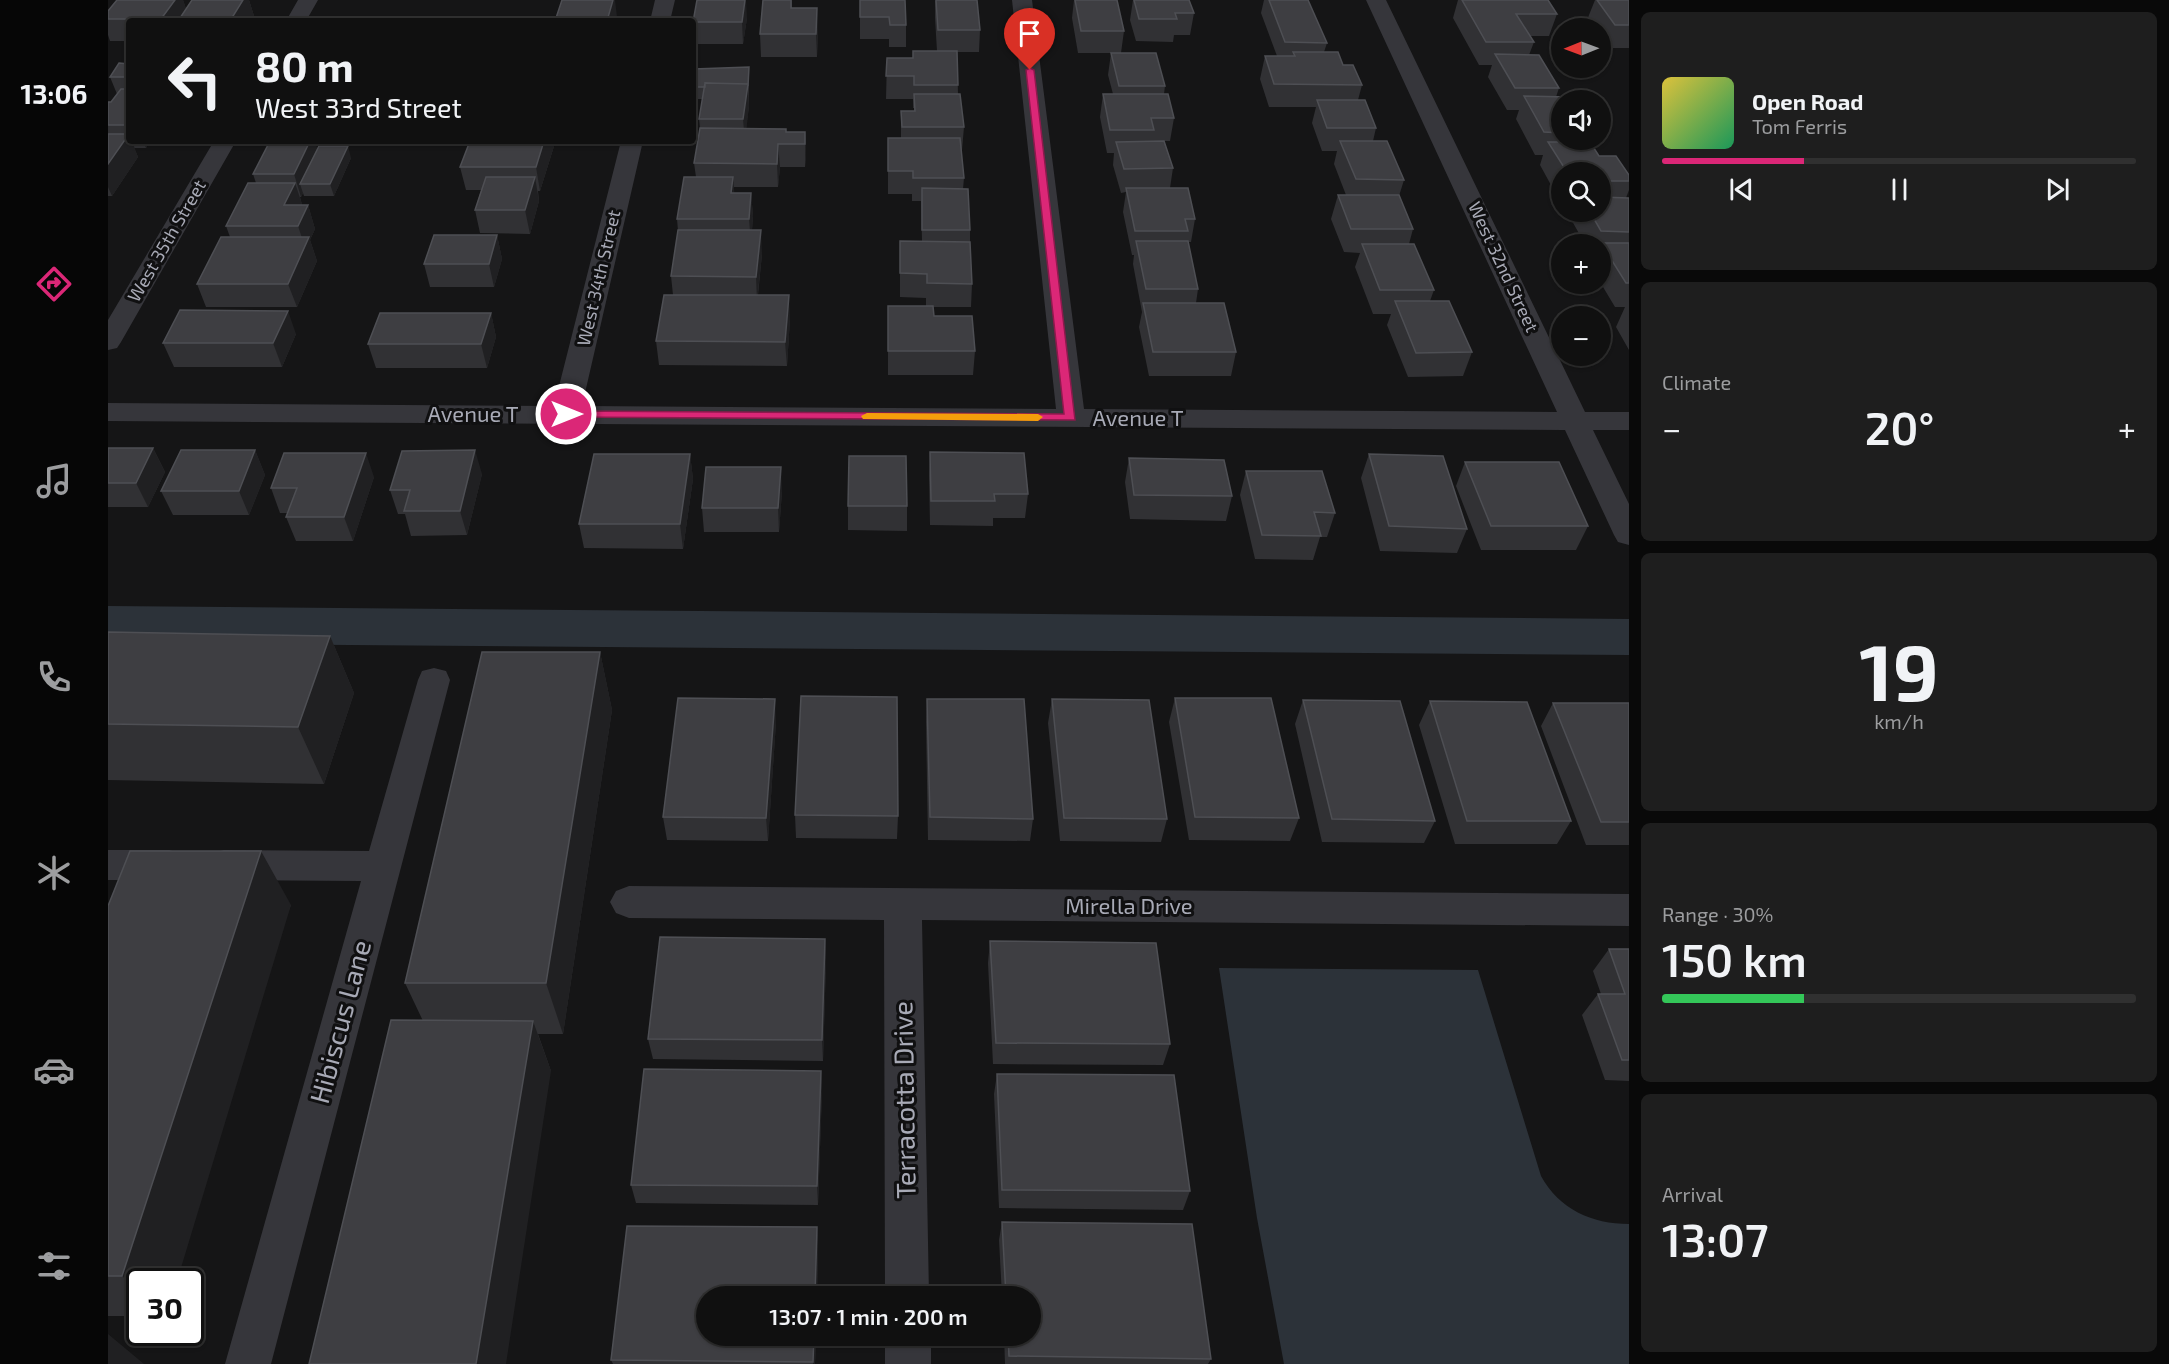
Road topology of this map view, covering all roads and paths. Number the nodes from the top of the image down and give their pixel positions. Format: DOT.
graph roads {
  1 [pos="308,0"];
  2 [pos="665,0"];
  3 [pos="1022,0"];
  4 [pos="1376,0"];
  5 [pos="298,18"];
  6 [pos="661,18"];
  7 [pos="223,144"];
  8 [pos="631,144"];
  9 [pos="108,342"];
  10 [pos="108,412"];
  11 [pos="566,414"];
  12 [pos="1071,418"];
  13 [pos="1576,420"];
  14 [pos="1629,421"];
  15 [pos="1629,535"];
  16 [pos="434,680"];
  17 [pos="108,865"];
  18 [pos="384,866"];
  19 [pos="629,902"];
  20 [pos="903,904"];
  21 [pos="1629,910"];
  22 [pos="908,1286"];
  23 [pos="908,1346"];
  24 [pos="248,1364"];
  25 [pos="908,1364"];
  1 -- 5 [label="street"];
  2 -- 6 [label="street"];
  3 -- 12 [label="street"];
  4 -- 13 [label="street, West 32nd Street"];
  7 -- 9 [label="street, West 35th Street"];
  8 -- 11 [label="street, West 34th Street"];
  10 -- 11 [label="street, Avenue T"];
  11 -- 12 [label="street, Avenue T"];
  12 -- 13 [label="street, Avenue T"];
  13 -- 14 [label="street, Avenue T"];
  13 -- 15 [label="street, West 32nd Street"];
  16 -- 18 [label="street, Hibiscus Lane"];
  17 -- 18 [label="street"];
  18 -- 24 [label="street, Hibiscus Lane"];
  19 -- 20 [label="street, Mirella Drive"];
  20 -- 21 [label="street, Mirella Drive"];
  20 -- 22 [label="street, Terracotta Drive"];
  23 -- 25 [label="street"];
}
